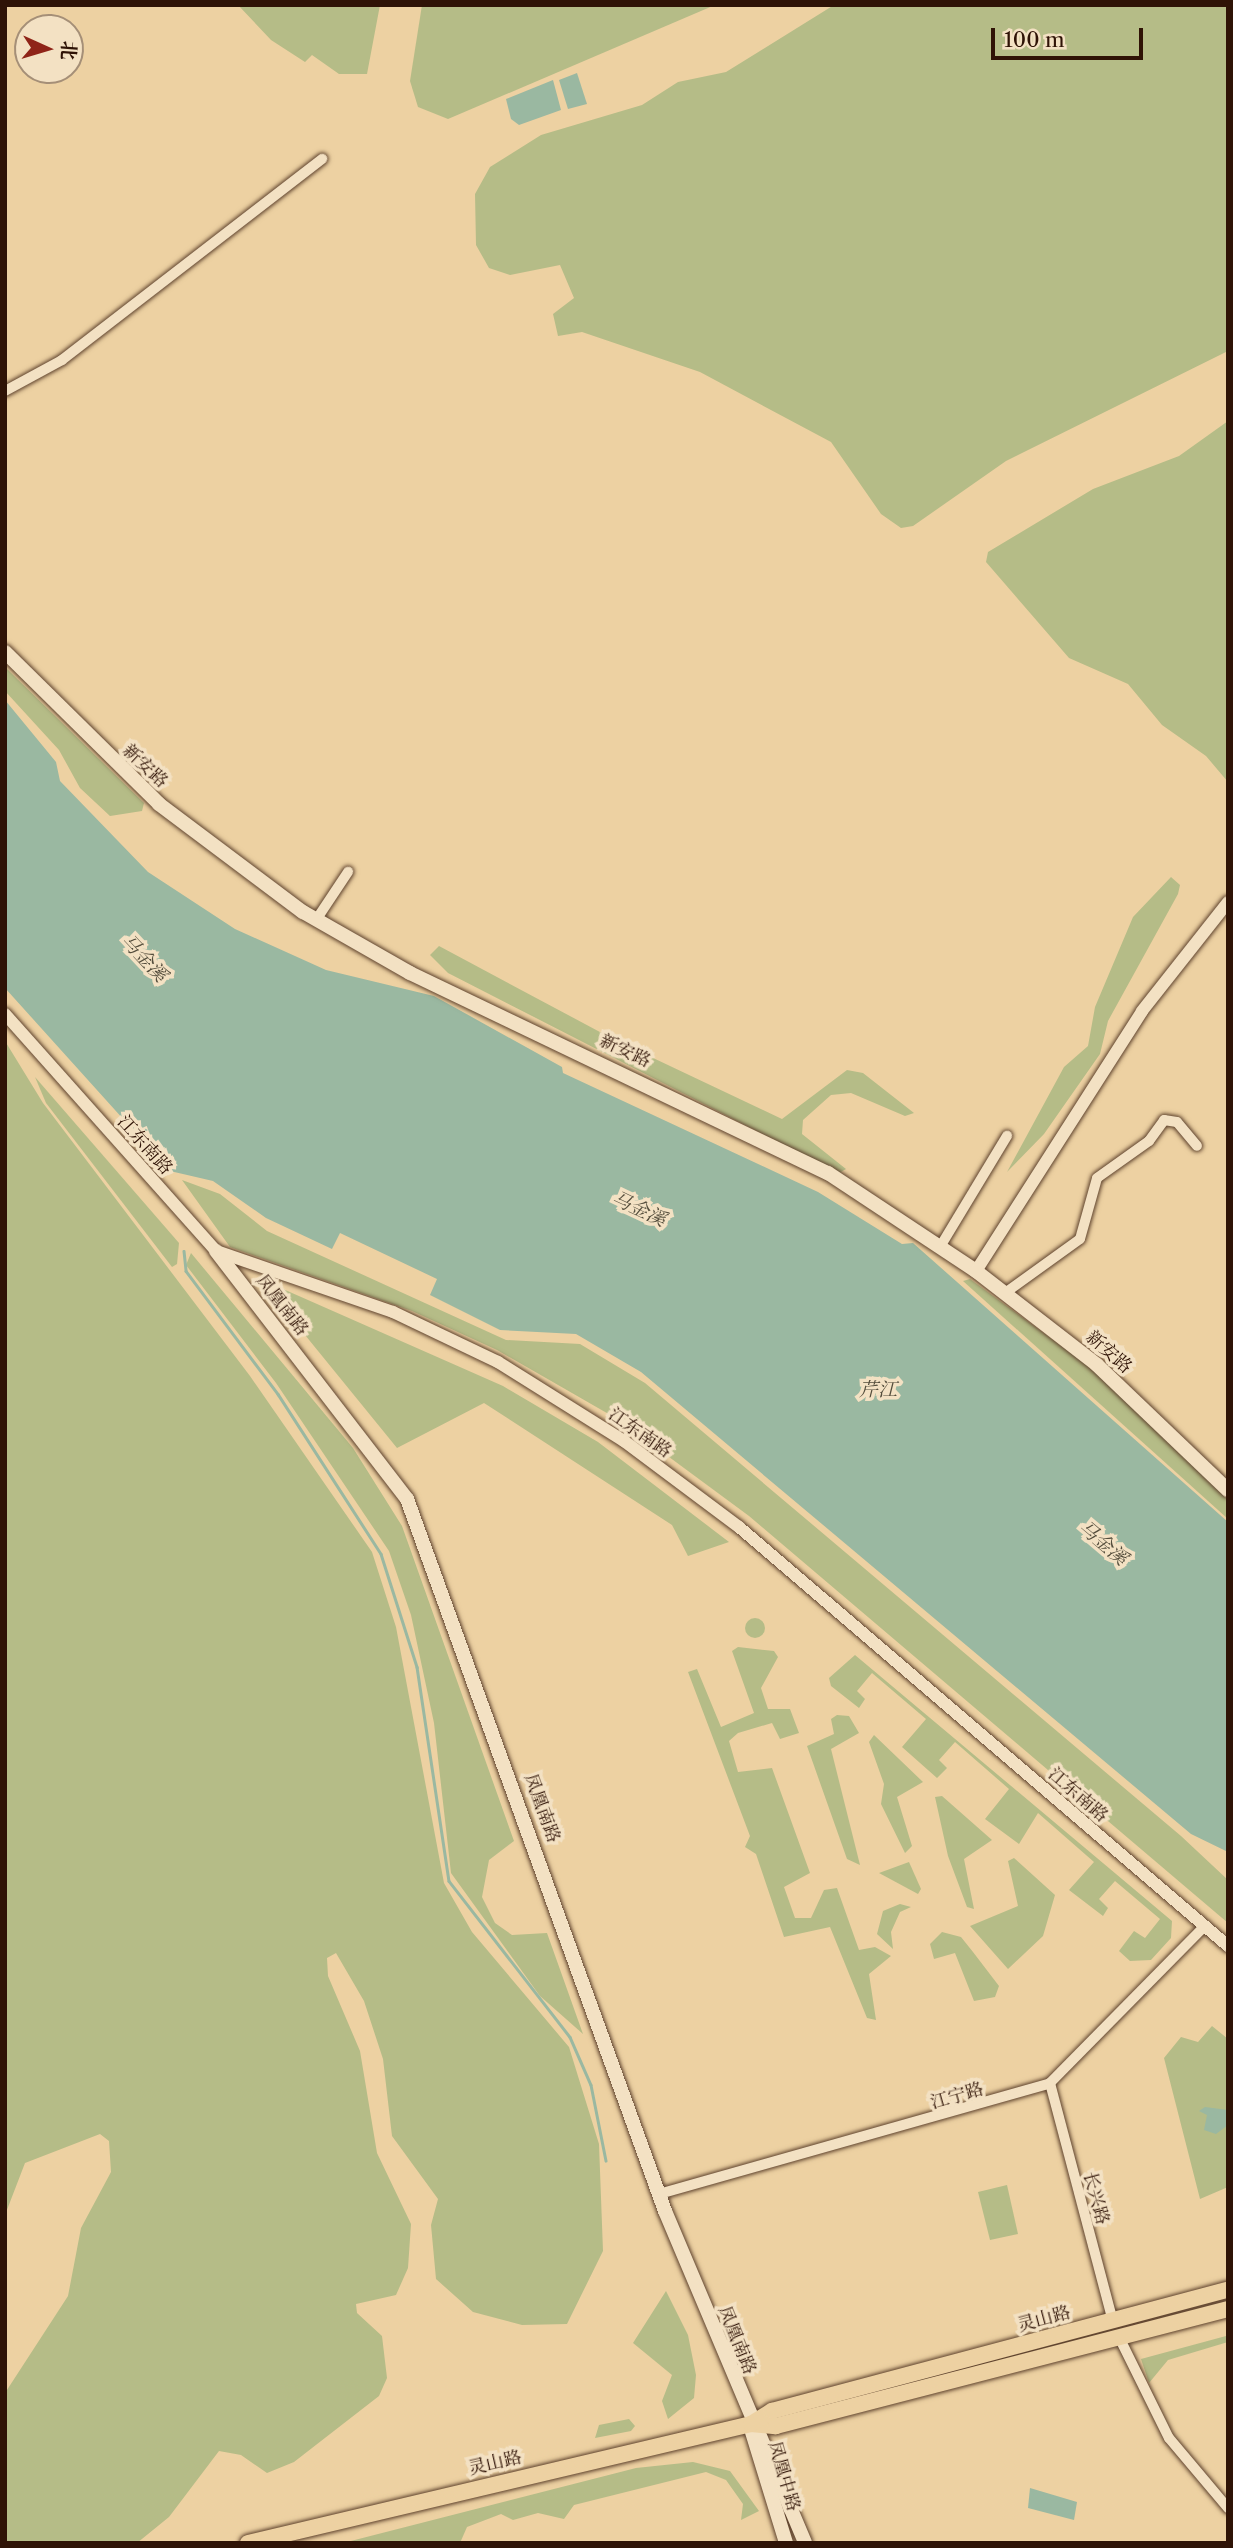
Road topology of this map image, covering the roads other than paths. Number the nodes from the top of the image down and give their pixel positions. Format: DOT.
graph roads {
  1 [pos="322,159"];
  2 [pos="5,391"];
  3 [pos="5,652"];
  4 [pos="348,872"];
  5 [pos="1228,902"];
  6 [pos="316,920"];
  7 [pos="5,1014"];
  8 [pos="1007,1136"];
  9 [pos="1197,1146"];
  10 [pos="940,1247"];
  11 [pos="216,1251"];
  12 [pos="976,1271"];
  13 [pos="1005,1293"];
  14 [pos="1228,1490"];
  15 [pos="1205,1926"];
  16 [pos="1228,1946"];
  17 [pos="1050,2083"];
  18 [pos="659,2194"];
  19 [pos="1228,2290"];
  20 [pos="1228,2309"];
  21 [pos="1115,2328"];
  22 [pos="751,2424"];
  23 [pos="1228,2508"];
  24 [pos="248,2543"];
  25 [pos="786,2543"];
  26 [pos="805,2543"];
  1 -- 2 [label="street"];
  3 -- 6 [label="main road, 新安路"];
  4 -- 6 [label="street"];
  5 -- 12 [label="street"];
  6 -- 10 [label="main road, 新安路"];
  7 -- 11 [label="street, 江东南路"];
  8 -- 10 [label="street"];
  9 -- 13 [label="street"];
  10 -- 12 [label="main road, 新安路"];
  11 -- 15 [label="street, 江东南路"];
  11 -- 18 [label="main road, 凤凰南路"];
  12 -- 13 [label="main road, 新安路"];
  13 -- 14 [label="main road, 新安路"];
  15 -- 16 [label="street, 江东南路"];
  15 -- 17 [label="street, 江宁路"];
  17 -- 18 [label="street, 江宁路"];
  17 -- 21 [label="street, 长兴路"];
  18 -- 22 [label="main road, 凤凰南路"];
  19 -- 21 [label="highway, 灵山路"];
  20 -- 21 [label="highway, 灵山路"];
  21 -- 22 [label="highway, 灵山路"];
  21 -- 23 [label="street, 长兴路"];
  22 -- 24 [label="highway, 灵山路"];
  22 -- 25 [label="main road, 凤凰中路"];
  22 -- 26 [label="main road, 凤凰中路"];
}
